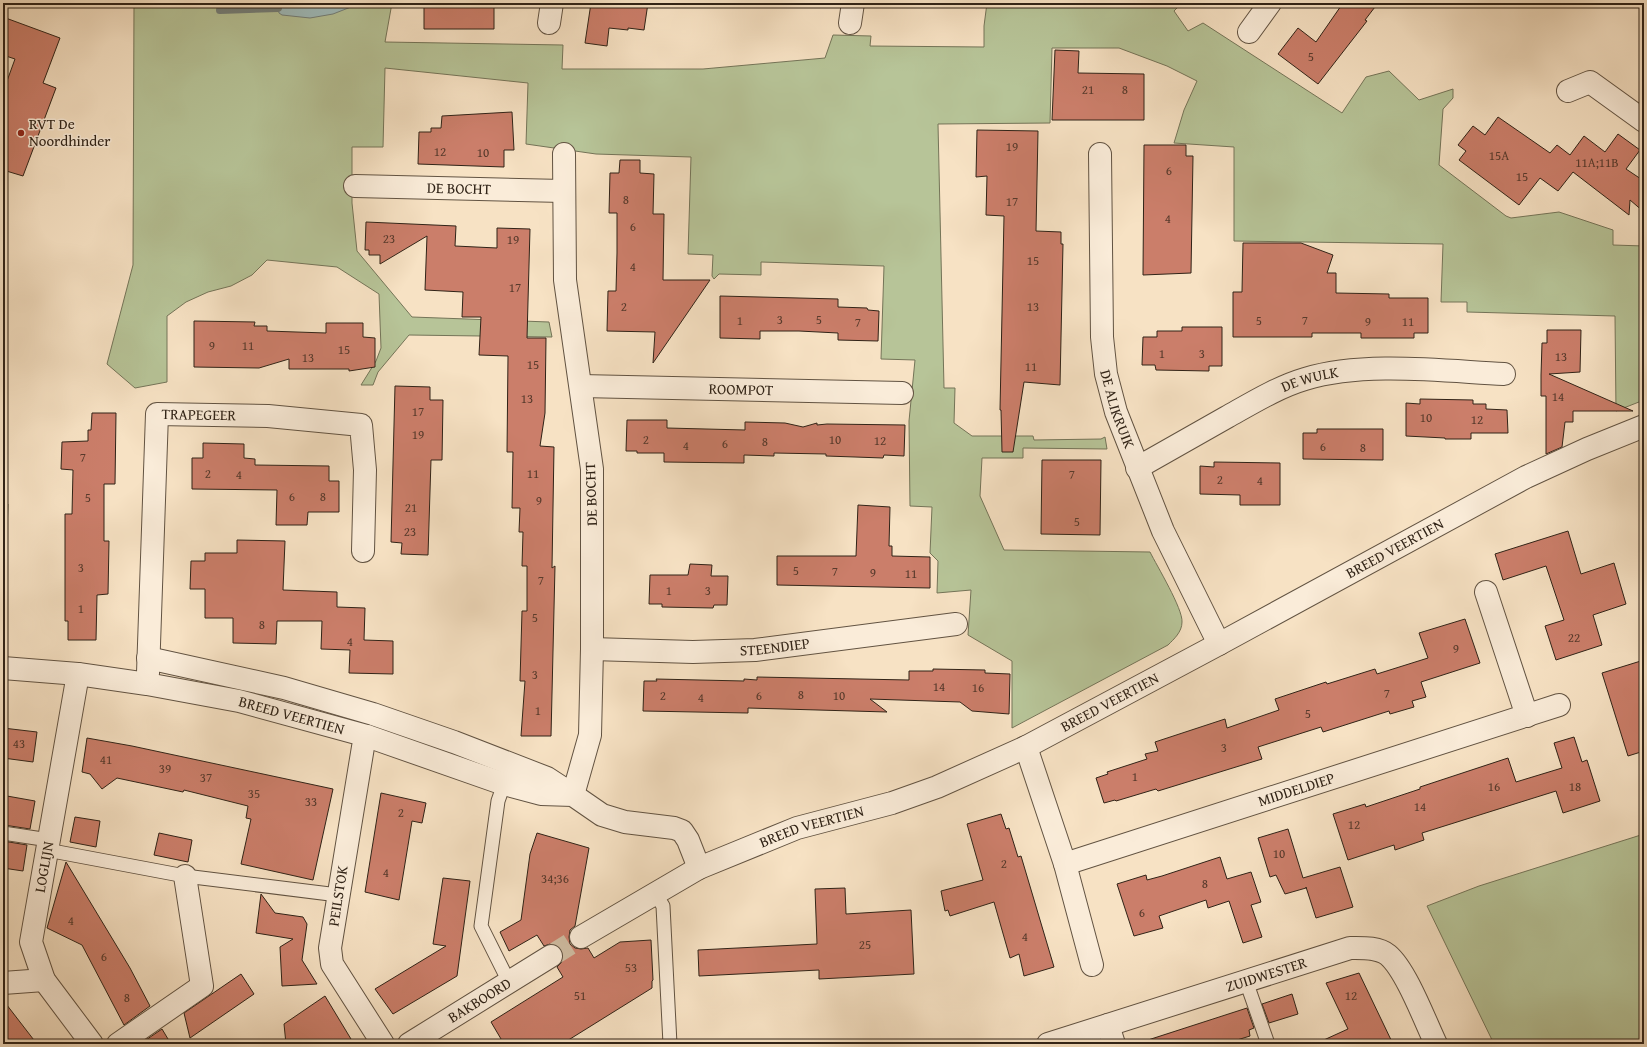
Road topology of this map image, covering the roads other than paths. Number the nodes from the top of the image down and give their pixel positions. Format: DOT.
graph roads {
  1 [pos="1270,3"];
  2 [pos="1249,32"];
  3 [pos="1568,91"];
  4 [pos="1644,121"];
  5 [pos="564,154"];
  6 [pos="1100,154"];
  7 [pos="355,186"];
  8 [pos="563,191"];
  9 [pos="1504,374"];
  10 [pos="581,386"];
  11 [pos="902,393"];
  12 [pos="1644,426"];
  13 [pos="1137,468"];
  14 [pos="364,551"];
  15 [pos="1486,592"];
  16 [pos="956,624"];
  17 [pos="1220,644"];
  18 [pos="592,649"];
  19 [pos="148,658"];
  20 [pos="3,668"];
  21 [pos="78,674"];
  22 [pos="147,684"];
  23 [pos="1559,705"];
  24 [pos="1527,716"];
  25 [pos="367,736"];
  26 [pos="1026,747"];
  27 [pos="504,784"];
  28 [pos="573,795"];
  29 [pos="3,832"];
  30 [pos="48,845"];
  31 [pos="1065,864"];
  32 [pos="699,868"];
  33 [pos="185,876"];
  34 [pos="655,893"];
  35 [pos="338,895"];
  36 [pos="581,937"];
  37 [pos="551,956"];
  38 [pos="1092,965"];
  39 [pos="44,980"];
  40 [pos="1246,981"];
  41 [pos="509,982"];
  42 [pos="3,983"];
  43 [pos="1111,1034"];
  44 [pos="437,1037"];
  45 [pos="92,1044"];
  46 [pos="118,1044"];
  47 [pos="383,1044"];
  48 [pos="409,1044"];
  49 [pos="670,1044"];
  50 [pos="1048,1044"];
  51 [pos="1268,1044"];
  52 [pos="1436,1044"];
  1 -- 2 [label="street"];
  3 -- 4 [label="street"];
  5 -- 8 [label="street, DE BOCHT"];
  6 -- 13 [label="street, DE ALIKRUIK"];
  7 -- 8 [label="street, DE BOCHT"];
  8 -- 10 [label="street, DE BOCHT"];
  9 -- 13 [label="street, DE WULK"];
  10 -- 11 [label="street, ROOMPOT"];
  10 -- 18 [label="street, DE BOCHT"];
  12 -- 17 [label="street, BREED VEERTIEN"];
  13 -- 17 [label="street, DE ALIKRUIK"];
  14 -- 19 [label="street, TRAPEGEER"];
  15 -- 24 [label="street"];
  16 -- 18 [label="street, STEENDIEP"];
  17 -- 26 [label="street, BREED VEERTIEN"];
  18 -- 28 [label="street, DE BOCHT"];
  19 -- 22 [label="street, TRAPEGEER"];
  19 -- 28 [label="street, BREED VEERTIEN"];
  20 -- 21 [label="street, BREED VEERTIEN"];
  21 -- 22 [label="street, BREED VEERTIEN"];
  21 -- 30 [label="street, LOGLIJN"];
  22 -- 25 [label="street, BREED VEERTIEN"];
  23 -- 24 [label="street, MIDDELDIEP"];
  24 -- 31 [label="street, MIDDELDIEP"];
  25 -- 27 [label="street, BREED VEERTIEN"];
  25 -- 35 [label="street, PEILSTOK"];
  26 -- 31 [label="street"];
  26 -- 32 [label="street, BREED VEERTIEN"];
  27 -- 28 [label="street, BREED VEERTIEN"];
  27 -- 41 [label="lane"];
  28 -- 32 [label="street, BREED VEERTIEN"];
  29 -- 30 [label="lane"];
  30 -- 33 [label="lane"];
  30 -- 39 [label="street, LOGLIJN"];
  31 -- 38 [label="street"];
  32 -- 34 [label="street"];
  33 -- 35 [label="lane"];
  33 -- 46 [label="street"];
  34 -- 36 [label="street"];
  34 -- 49 [label="lane"];
  35 -- 47 [label="street, PEILSTOK"];
  37 -- 41 [label="street, BAKBOORD"];
  39 -- 42 [label="street"];
  39 -- 45 [label="street, LOGLIJN"];
  40 -- 43 [label="street, ZUIDWESTER"];
  40 -- 51 [label="lane"];
  40 -- 52 [label="street, ZUIDWESTER"];
  41 -- 44 [label="street, BAKBOORD"];
  43 -- 50 [label="street, ZUIDWESTER"];
  44 -- 48 [label="street, BAKBOORD"];
}
